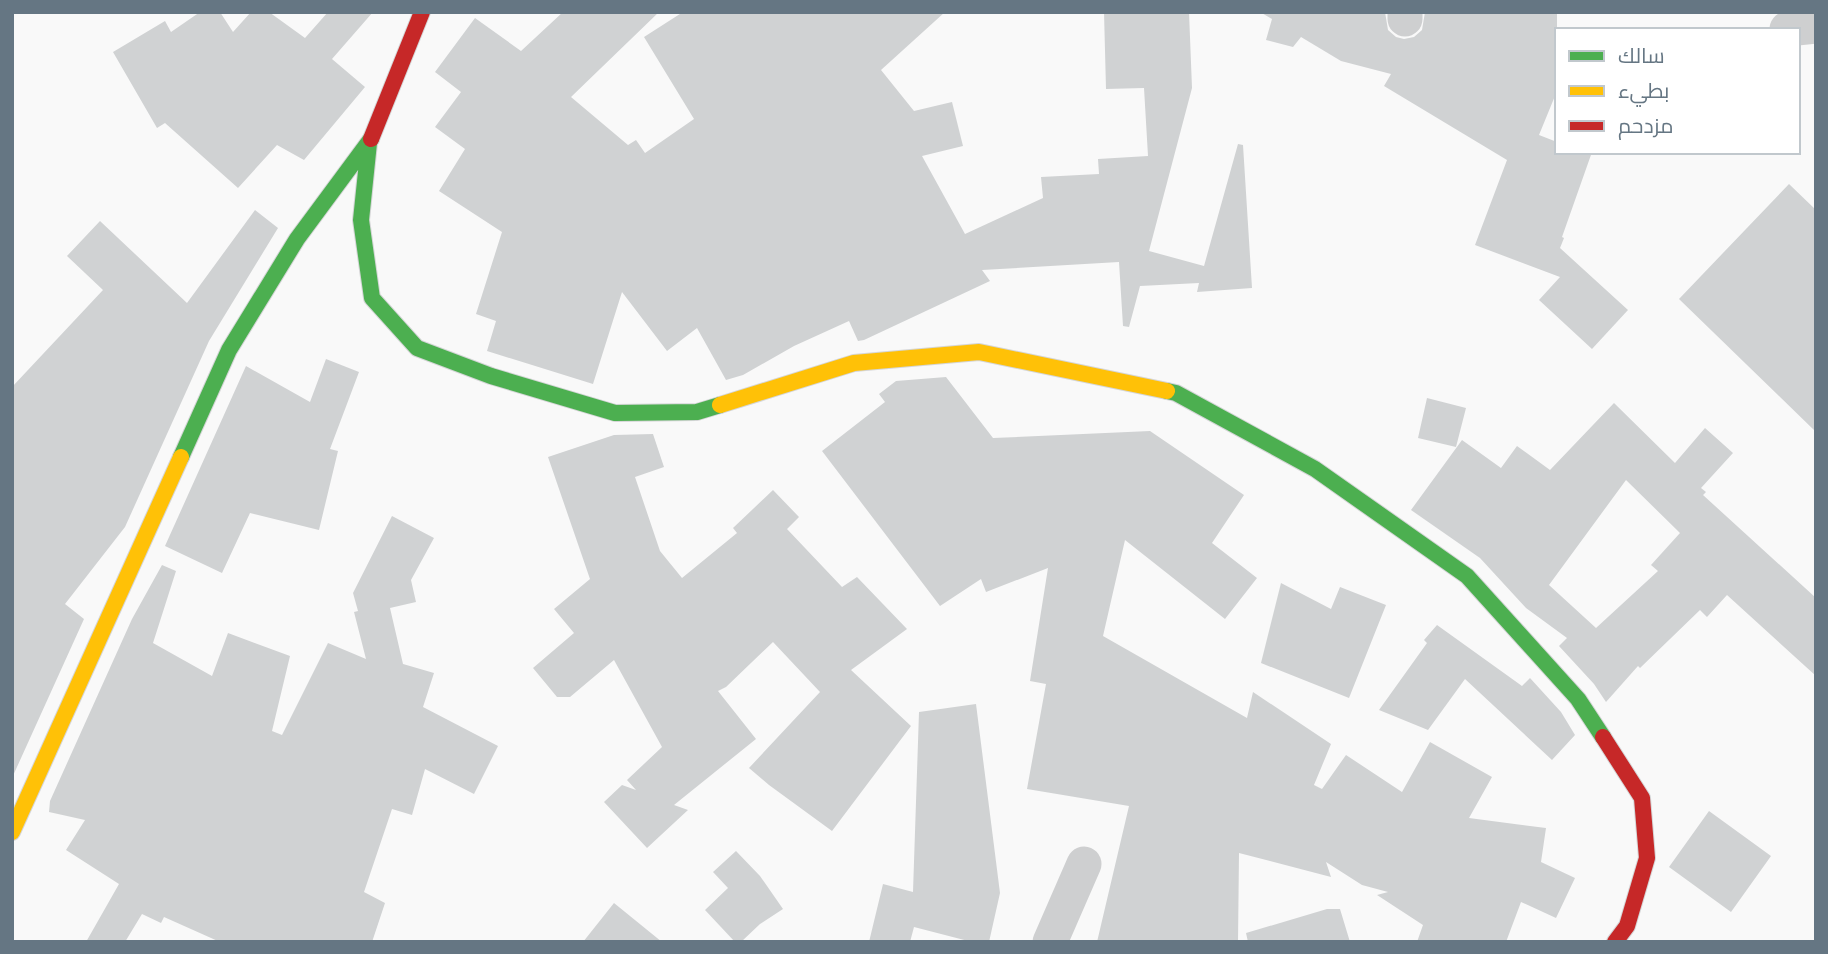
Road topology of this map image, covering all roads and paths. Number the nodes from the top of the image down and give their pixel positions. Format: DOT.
graph roads {
  1 [pos="422,12"];
  2 [pos="1816,26"];
  3 [pos="1797,28"];
  4 [pos="369,143"];
  5 [pos="12,832"];
  6 [pos="1084,864"];
  7 [pos="1050,942"];
  8 [pos="1615,942"];
  1 -- 4 [label="street"];
  2 -- 3 [label="street"];
  4 -- 5 [label="street"];
  4 -- 8 [label="street"];
  6 -- 7 [label="street"];
}
